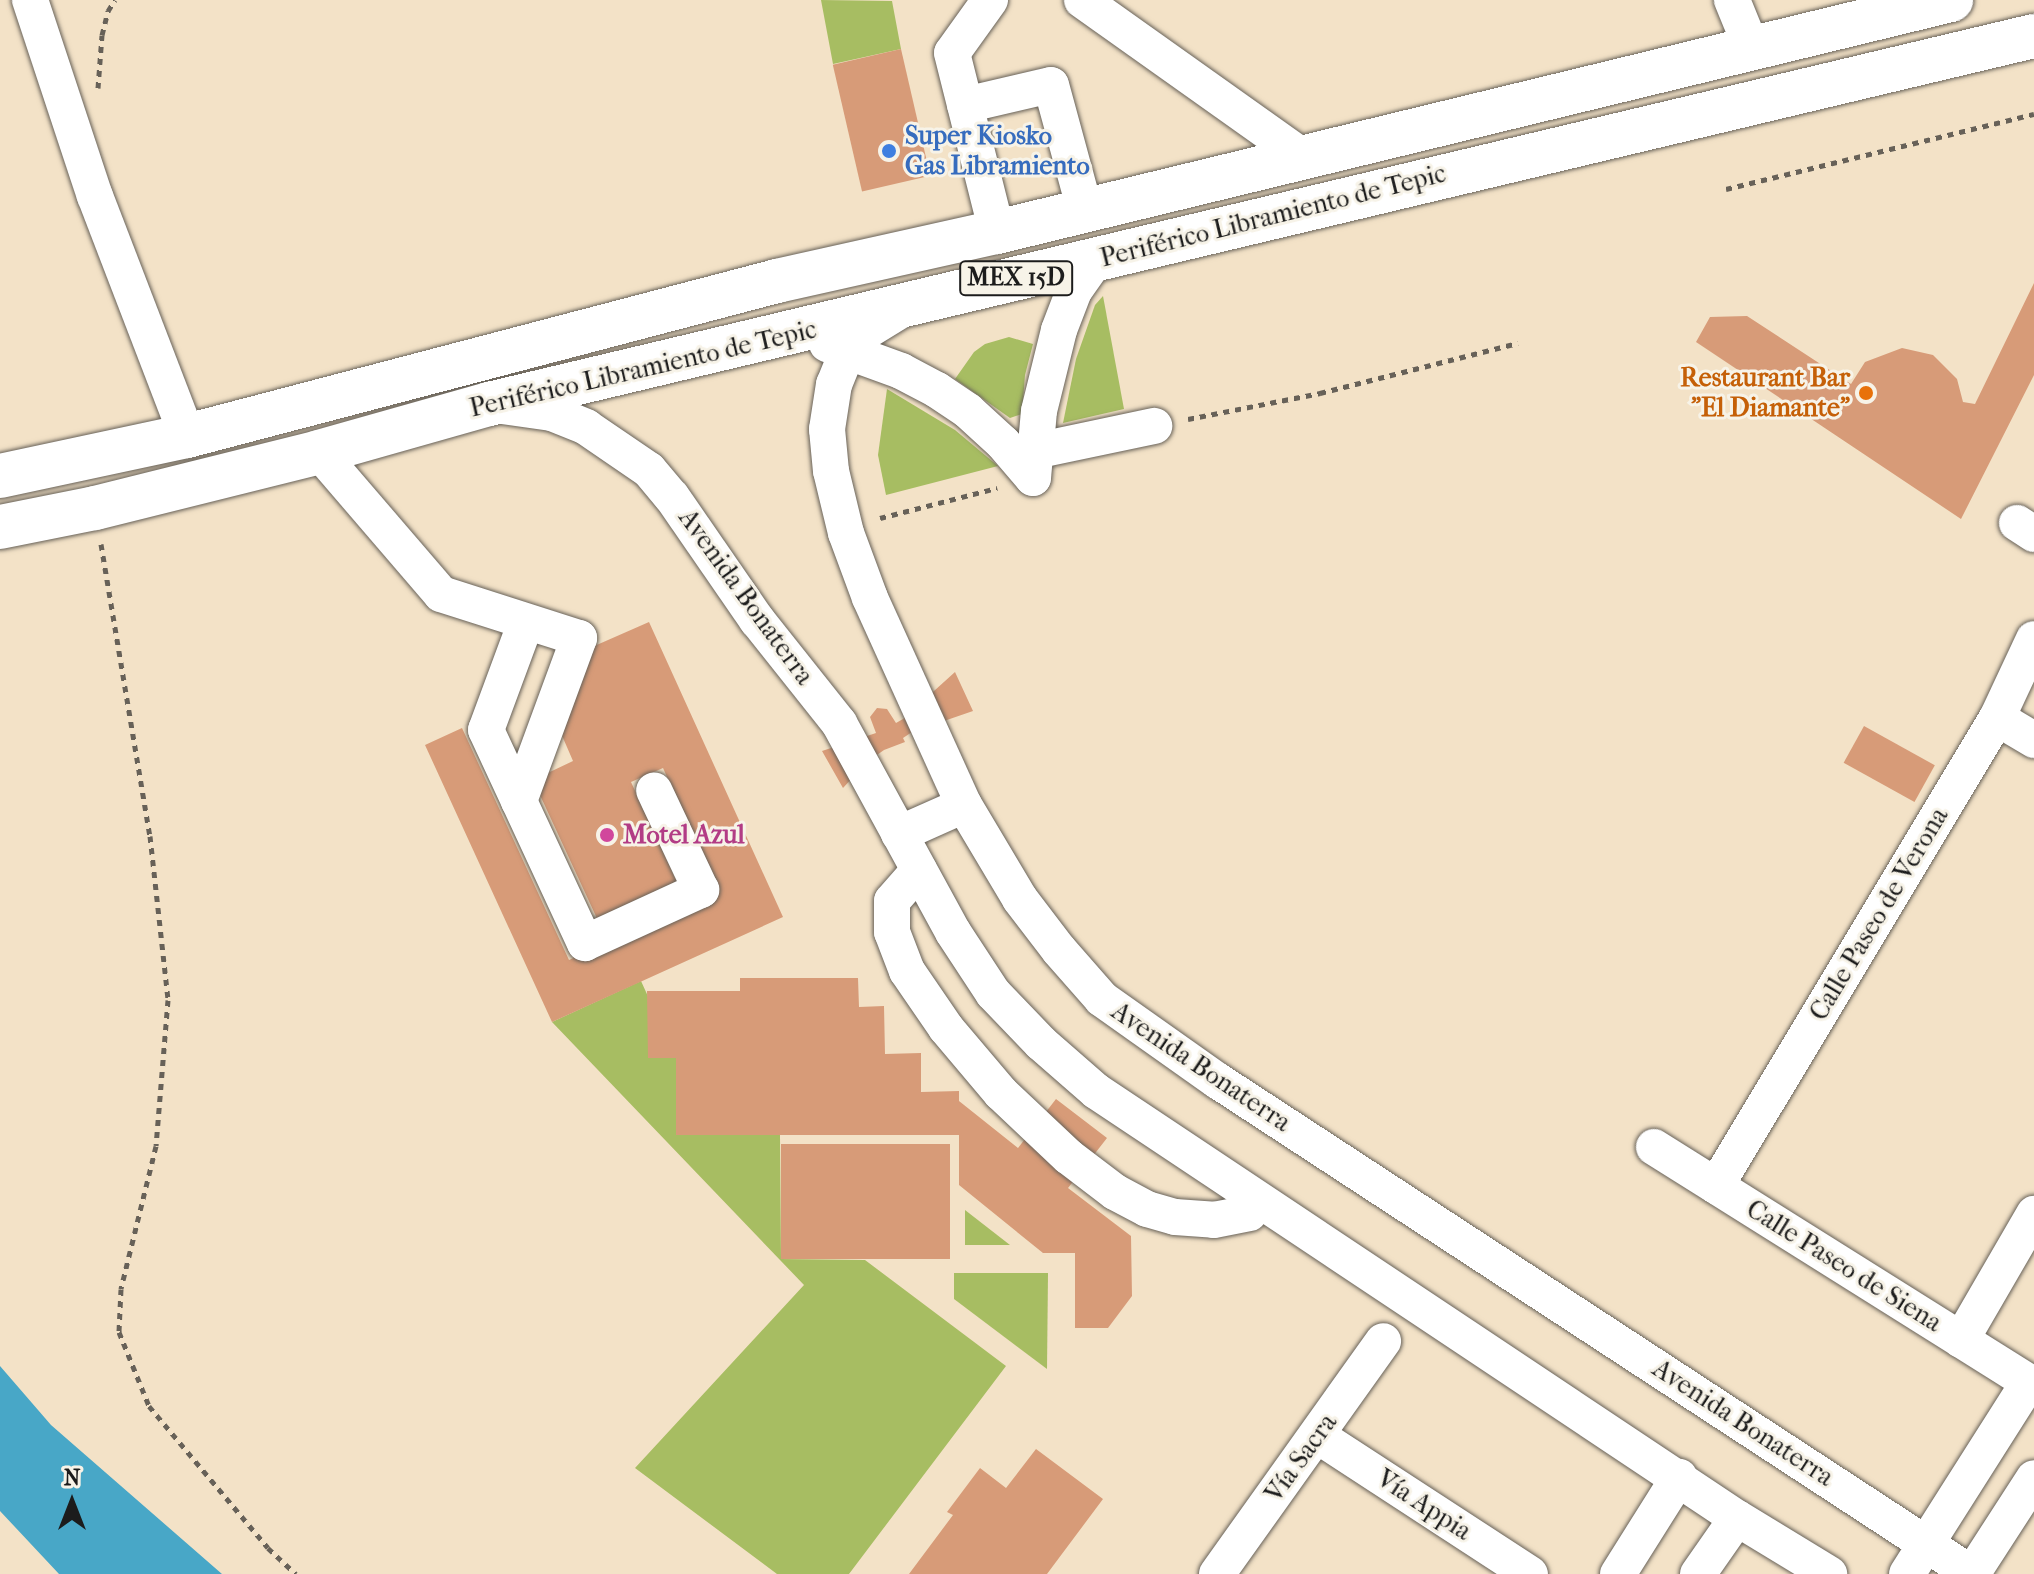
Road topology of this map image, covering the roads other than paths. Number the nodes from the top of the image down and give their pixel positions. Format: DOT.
graph roads {
  1 [pos="30,0"];
  2 [pos="990,0"];
  3 [pos="1082,0"];
  4 [pos="1732,0"];
  5 [pos="1951,0"];
  6 [pos="2034,36"];
  7 [pos="1752,49"];
  8 [pos="965,105"];
  9 [pos="1303,157"];
  10 [pos="1085,210"];
  11 [pos="997,232"];
  12 [pos="1096,259"];
  13 [pos="911,304"];
  14 [pos="795,333"];
  15 [pos="848,350"];
  16 [pos="489,404"];
  17 [pos="1154,426"];
  18 [pos="187,436"];
  19 [pos="319,452"];
  20 [pos="1034,465"];
  21 [pos="0,476"];
  22 [pos="0,527"];
  23 [pos="526,622"];
  24 [pos="2034,639"];
  25 [pos="1997,718"];
  26 [pos="2034,740"];
  27 [pos="654,790"];
  28 [pos="519,801"];
  29 [pos="964,805"];
  30 [pos="899,834"];
  31 [pos="919,870"];
  32 [pos="1654,1147"];
  33 [pos="1716,1186"];
  34 [pos="1249,1213"];
  35 [pos="2034,1214"];
  36 [pos="1961,1340"];
  37 [pos="1383,1341"];
  38 [pos="2031,1384"];
  39 [pos="1318,1436"];
  40 [pos="1679,1477"];
  41 [pos="2034,1478"];
  42 [pos="1737,1518"];
  43 [pos="1927,1543"];
  44 [pos="1524,1572"];
  45 [pos="1217,1574"];
  46 [pos="1618,1574"];
  47 [pos="1698,1574"];
  48 [pos="1829,1574"];
  49 [pos="1907,1574"];
  50 [pos="1972,1574"];
  1 -- 18 [label="street"];
  2 -- 8 [label="street"];
  3 -- 9 [label="street"];
  4 -- 7 [label="street"];
  5 -- 7 [label="highway, Periférico Libramiento de Tepic / MEX 15D"];
  6 -- 12 [label="highway, Periférico Libramiento de Tepic / MEX 15D"];
  7 -- 9 [label="highway, Periférico Libramiento de Tepic / MEX 15D"];
  8 -- 10 [label="street"];
  8 -- 11 [label="street"];
  9 -- 10 [label="highway, Periférico Libramiento de Tepic / MEX 15D"];
  10 -- 11 [label="highway, Periférico Libramiento de Tepic / MEX 15D"];
  11 -- 18 [label="highway, Periférico Libramiento de Tepic / MEX 15D"];
  12 -- 13 [label="highway, Periférico Libramiento de Tepic / MEX 15D"];
  12 -- 20 [label="street"];
  13 -- 14 [label="highway, Periférico Libramiento de Tepic / MEX 15D"];
  13 -- 15 [label="street, Avenida Bonaterra"];
  14 -- 15 [label="street"];
  14 -- 16 [label="highway, Periférico Libramiento de Tepic / MEX 15D"];
  15 -- 20 [label="street"];
  15 -- 29 [label="street, Avenida Bonaterra"];
  16 -- 19 [label="highway, Periférico Libramiento de Tepic / MEX 15D"];
  16 -- 30 [label="street, Avenida Bonaterra"];
  17 -- 20 [label="street"];
  18 -- 21 [label="highway, Periférico Libramiento de Tepic / MEX 15D"];
  19 -- 22 [label="highway, Periférico Libramiento de Tepic / MEX 15D"];
  19 -- 23 [label="street"];
  23 -- 28 [label="street"];
  23 -- 28 [label="street"];
  24 -- 25 [label="street, Calle Paseo de Verona"];
  25 -- 26 [label="street"];
  25 -- 33 [label="street, Calle Paseo de Verona"];
  27 -- 28 [label="street"];
  29 -- 30 [label="street"];
  29 -- 43 [label="street, Avenida Bonaterra"];
  30 -- 31 [label="street, Avenida Bonaterra"];
  31 -- 34 [label="street"];
  31 -- 40 [label="street, Avenida Bonaterra"];
  32 -- 33 [label="street, Calle Paseo de Siena"];
  33 -- 36 [label="street, Calle Paseo de Siena"];
  35 -- 36 [label="street"];
  36 -- 38 [label="street, Calle Paseo de Siena"];
  37 -- 39 [label="street, Vía Sacra"];
  38 -- 43 [label="street"];
  39 -- 44 [label="street, Vía Appia"];
  39 -- 45 [label="street, Vía Sacra"];
  40 -- 42 [label="street, Avenida Bonaterra"];
  40 -- 46 [label="street"];
  41 -- 50 [label="street"];
  42 -- 47 [label="street"];
  42 -- 48 [label="street, Avenida Bonaterra"];
  43 -- 49 [label="street"];
  43 -- 50 [label="street, Avenida Bonaterra"];
}
